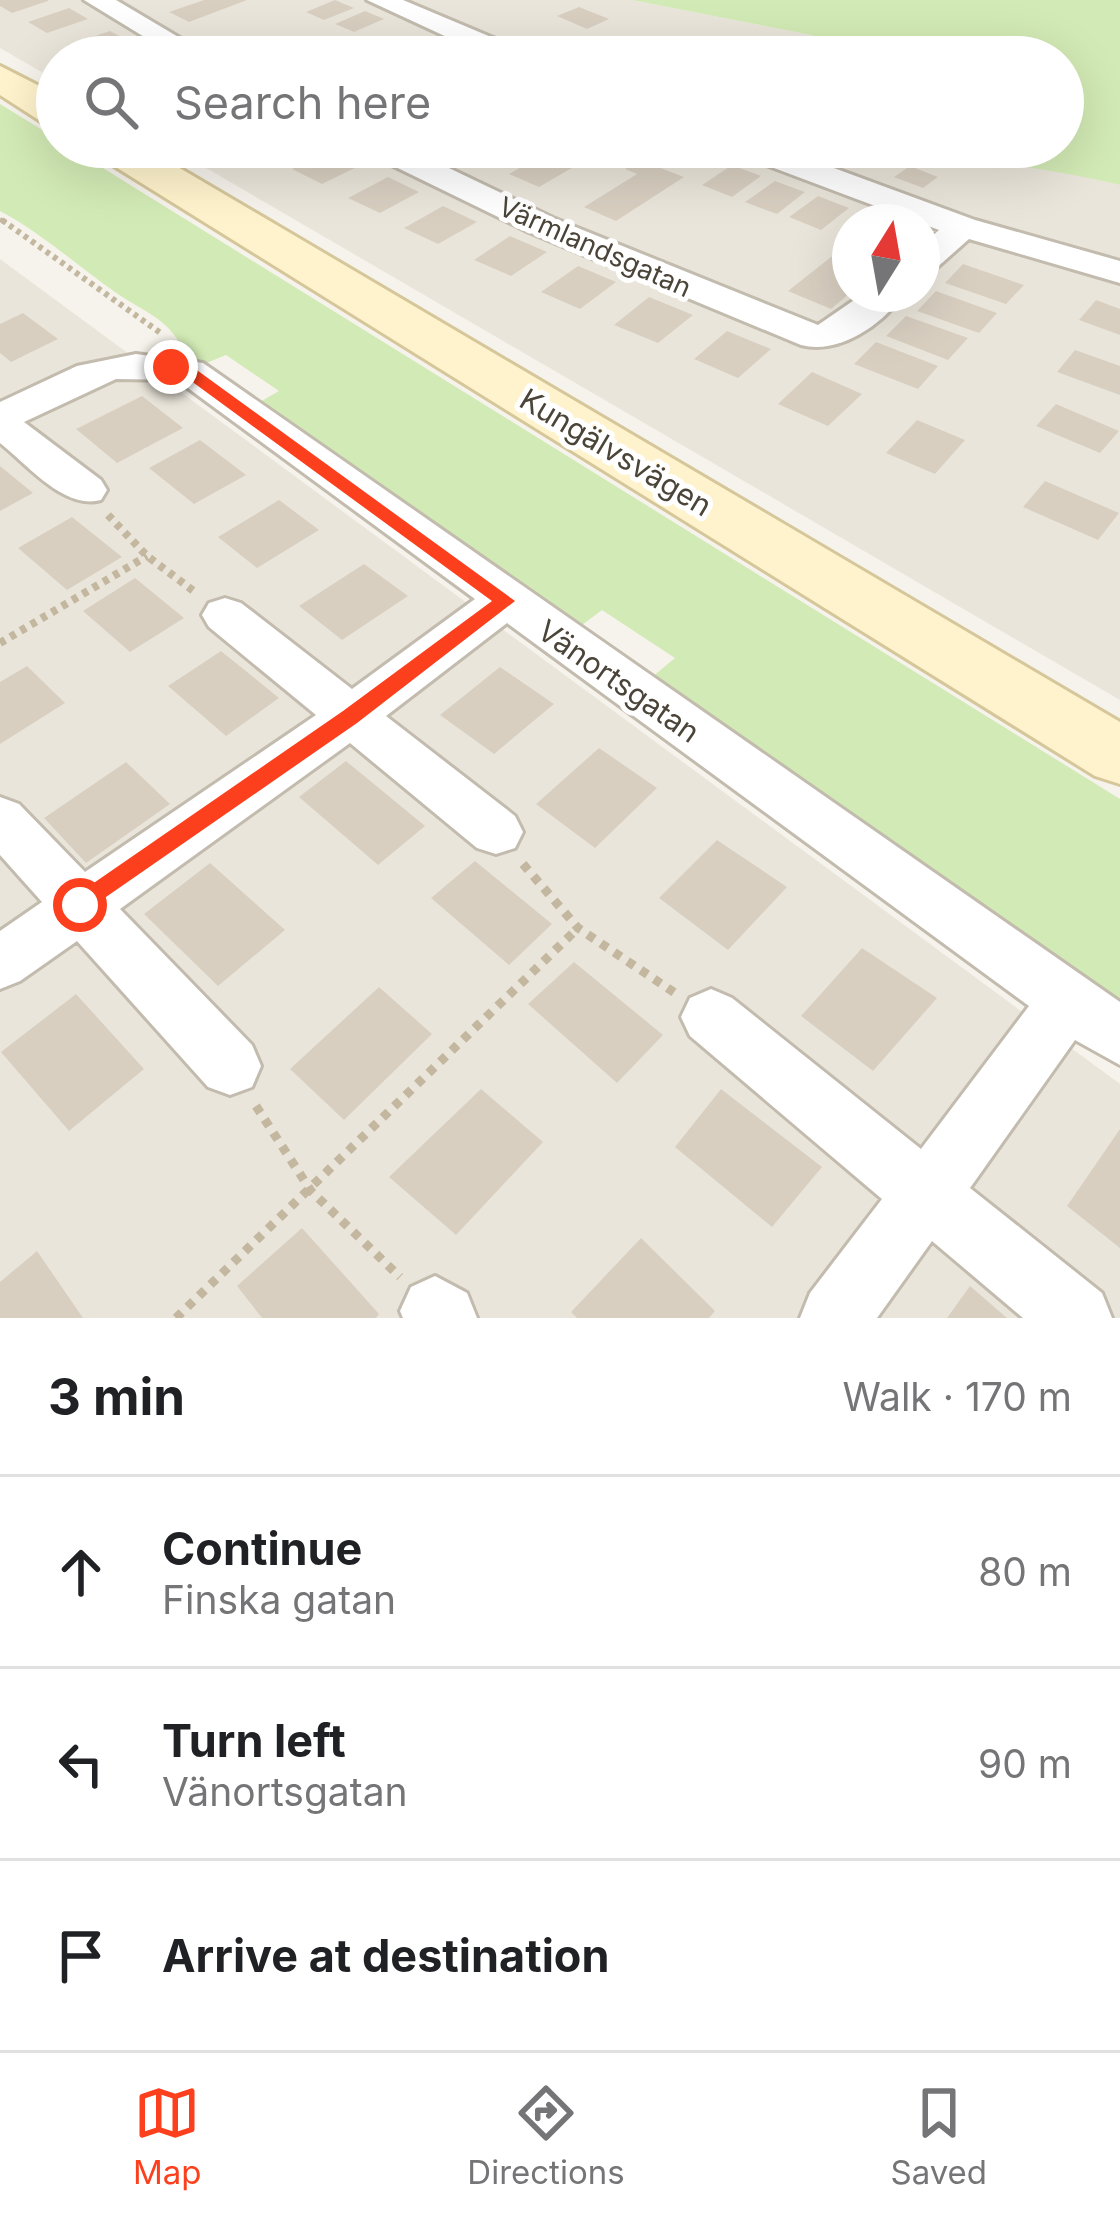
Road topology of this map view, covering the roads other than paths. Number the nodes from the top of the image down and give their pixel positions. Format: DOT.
graph roads {
  1 [pos="97,0"];
  2 [pos="380,0"];
  3 [pos="161,36"];
  4 [pos="461,36"];
  5 [pos="0,78"];
  6 [pos="36,100"];
  7 [pos="148,168"];
  8 [pos="423,168"];
  9 [pos="804,168"];
  10 [pos="963,227"];
  11 [pos="940,247"];
  12 [pos="1120,272"];
  13 [pos="864,312"];
  14 [pos="0,420"];
  15 [pos="86,490"];
  16 [pos="505,601"];
  17 [pos="225,615"];
  18 [pos="350,717"];
  19 [pos="1120,756"];
  20 [pos="0,819"];
  21 [pos="496,832"];
  22 [pos="80,905"];
  23 [pos="0,963"];
  24 [pos="1069,1000"];
  25 [pos="711,1017"];
  26 [pos="1120,1037"];
  27 [pos="230,1066"];
  28 [pos="928,1194"];
  29 [pos="836,1318"];
  30 [pos="1077,1318"];
  1 -- 3 [label="street"];
  2 -- 4 [label="street"];
  5 -- 6 [label="main road"];
  7 -- 19 [label="main road, Kungälvsvägen"];
  8 -- 13 [label="street, Värmlandsgatan"];
  9 -- 10 [label="street"];
  10 -- 11 [label="street"];
  10 -- 12 [label="street"];
  14 -- 15 [label="street"];
  14 -- 16 [label="street, Vänortsgatan"];
  16 -- 18 [label="street"];
  16 -- 24 [label="street, Vänortsgatan"];
  17 -- 18 [label="street"];
  18 -- 21 [label="street"];
  18 -- 22 [label="street"];
  20 -- 22 [label="street"];
  22 -- 23 [label="street"];
  22 -- 27 [label="street"];
  24 -- 26 [label="street, Vänortsgatan"];
  24 -- 28 [label="street"];
  25 -- 28 [label="street"];
  28 -- 29 [label="street"];
  28 -- 30 [label="street"];
}
